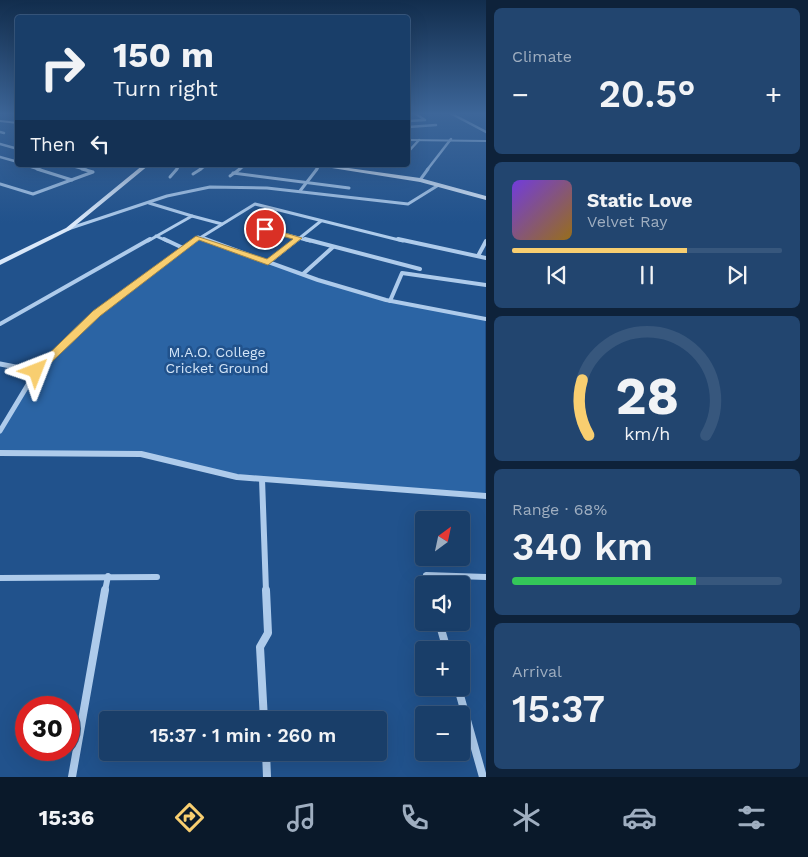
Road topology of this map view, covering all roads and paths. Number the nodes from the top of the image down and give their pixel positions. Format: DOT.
graph roads {
  1 [pos="443,150"];
  2 [pos="0,157"];
  3 [pos="15,161"];
  4 [pos="31,167"];
  5 [pos="76,167"];
  6 [pos="144,167"];
  7 [pos="178,167"];
  8 [pos="204,167"];
  9 [pos="243,167"];
  10 [pos="317,167"];
  11 [pos="332,167"];
  12 [pos="234,173"];
  13 [pos="193,174"];
  14 [pos="230,176"];
  15 [pos="170,177"];
  16 [pos="72,180"];
  17 [pos="420,180"];
  18 [pos="306,183"];
  19 [pos="0,184"];
  20 [pos="437,186"];
  21 [pos="349,188"];
  22 [pos="300,191"];
  23 [pos="486,198"];
  24 [pos="148,203"];
  25 [pos="192,216"];
  26 [pos="321,221"];
  27 [pos="222,224"];
  28 [pos="68,228"];
  29 [pos="265,229"];
  30 [pos="156,236"];
  31 [pos="198,238"];
  32 [pos="298,238"];
  33 [pos="486,241"];
  34 [pos="333,247"];
  35 [pos="183,248"];
  36 [pos="478,256"];
  37 [pos="486,258"];
  38 [pos="268,262"];
  39 [pos="0,263"];
  40 [pos="420,269"];
  41 [pos="303,274"];
  42 [pos="486,286"];
  43 [pos="390,301"];
  44 [pos="486,319"];
  45 [pos="0,324"];
  46 [pos="0,364"];
  47 [pos="36,371"];
  48 [pos="0,431"];
  49 [pos="0,453"];
  50 [pos="262,479"];
  51 [pos="486,496"];
  52 [pos="108,576"];
  53 [pos="157,577"];
  54 [pos="470,577"];
  55 [pos="486,577"];
  56 [pos="0,578"];
  57 [pos="460,696"];
  58 [pos="264,711"];
  59 [pos="266,761"];
  60 [pos="72,777"];
  61 [pos="267,777"];
  62 [pos="483,777"];
  1 -- 17 [label="street"];
  2 -- 3 [label="street"];
  4 -- 16 [label="street"];
  5 -- 16 [label="street"];
  6 -- 28 [label="main road"];
  7 -- 15 [label="street"];
  8 -- 13 [label="street"];
  9 -- 12 [label="street"];
  10 -- 18 [label="street"];
  11 -- 17 [label="main road"];
  12 -- 14 [label="street"];
  12 -- 18 [label="street"];
  16 -- 19 [label="street"];
  17 -- 20 [label="main road"];
  18 -- 21 [label="street"];
  18 -- 22 [label="street"];
  20 -- 22 [label="street"];
  20 -- 23 [label="main road"];
  22 -- 24 [label="street"];
  24 -- 25 [label="street"];
  24 -- 28 [label="street"];
  25 -- 27 [label="street"];
  25 -- 30 [label="street"];
  26 -- 27 [label="street"];
  26 -- 32 [label="street"];
  26 -- 36 [label="street"];
  27 -- 31 [label="street"];
  28 -- 39 [label="main road"];
  29 -- 32 [label="street"];
  30 -- 35 [label="street"];
  30 -- 45 [label="street"];
  31 -- 35 [label="street"];
  31 -- 38 [label="street"];
  32 -- 34 [label="street"];
  32 -- 38 [label="street"];
  33 -- 36 [label="street"];
  34 -- 40 [label="street"];
  34 -- 41 [label="street"];
  35 -- 47 [label="street"];
  36 -- 37 [label="street"];
  38 -- 41 [label="street"];
  41 -- 43 [label="street"];
  42 -- 43 [label="street"];
  43 -- 44 [label="street"];
  46 -- 47 [label="street"];
  47 -- 48 [label="street"];
  49 -- 50 [label="street"];
  50 -- 51 [label="street"];
  50 -- 58 [label="street"];
  52 -- 53 [label="street"];
  52 -- 56 [label="street"];
  52 -- 60 [label="street"];
  54 -- 55 [label="street"];
  57 -- 62 [label="street"];
  59 -- 61 [label="street"];
}
